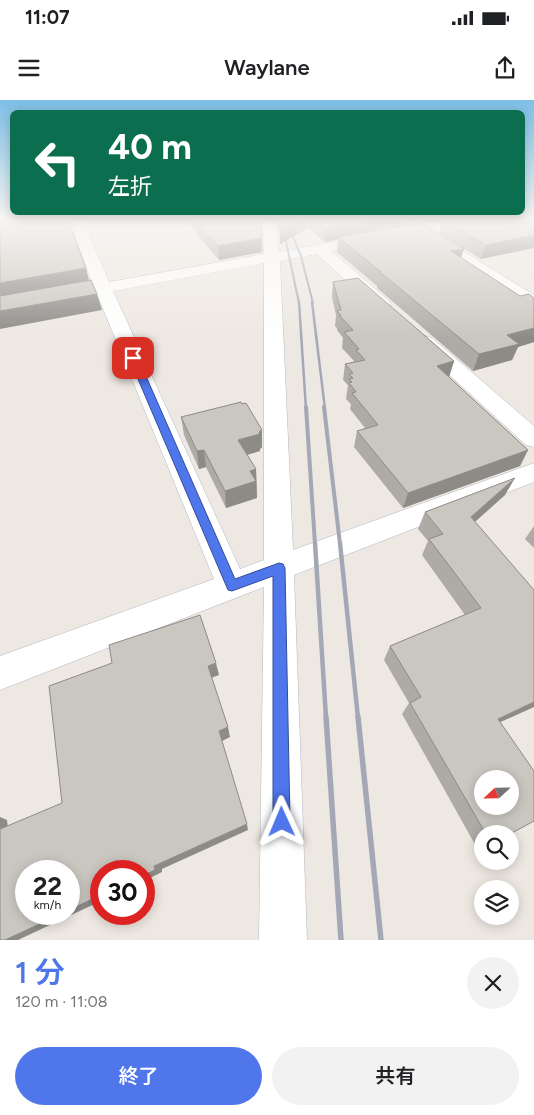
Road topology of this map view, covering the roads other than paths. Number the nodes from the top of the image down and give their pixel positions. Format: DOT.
graph roads {
  1 [pos="92,259"];
  2 [pos="260,259"];
  3 [pos="272,259"];
  4 [pos="332,259"];
  5 [pos="467,259"];
  6 [pos="103,288"];
  7 [pos="534,303"];
  8 [pos="0,307"];
  9 [pos="393,314"];
  10 [pos="408,327"];
  11 [pos="534,438"];
  12 [pos="534,472"];
  13 [pos="279,568"];
  14 [pos="232,586"];
  15 [pos="0,673"];
  16 [pos="283,940"];
  1 -- 6 [label="street"];
  2 -- 6 [label="street"];
  3 -- 13 [label="street"];
  4 -- 9 [label="street"];
  5 -- 7 [label="street"];
  6 -- 8 [label="street"];
  6 -- 14 [label="street"];
  10 -- 11 [label="street"];
  12 -- 13 [label="street"];
  13 -- 14 [label="street"];
  13 -- 16 [label="street"];
  14 -- 15 [label="street"];
}
